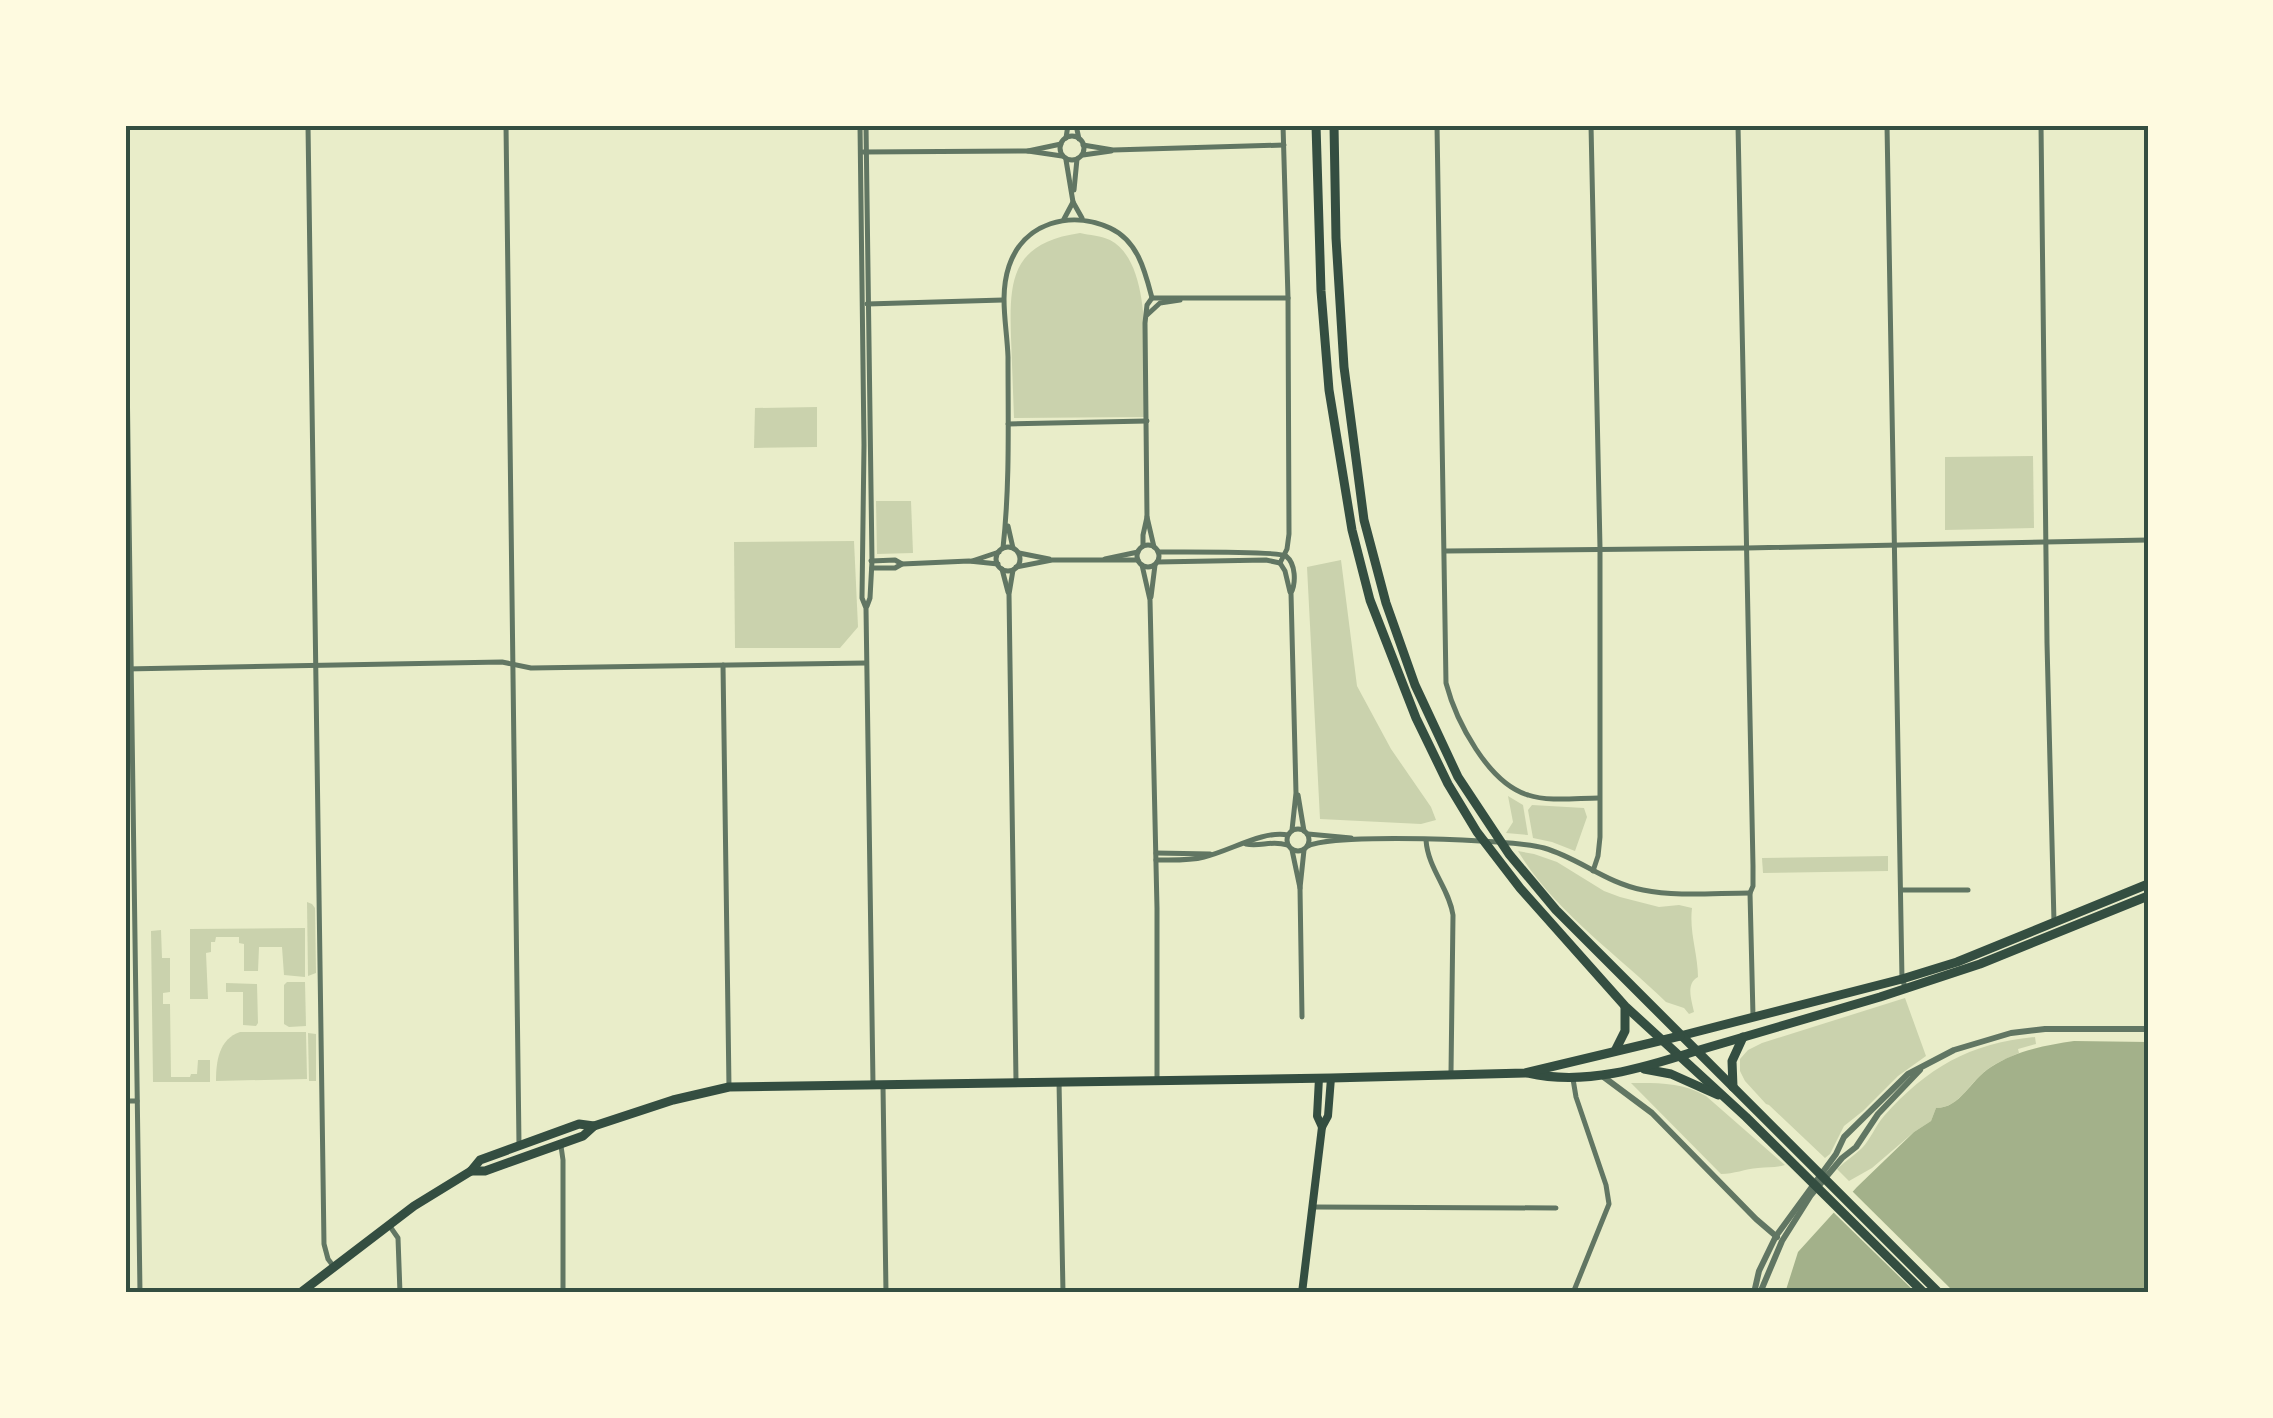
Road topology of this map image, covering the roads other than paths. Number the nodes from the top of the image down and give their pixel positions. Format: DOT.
graph roads {
  1 [pos="308,125"];
  2 [pos="506,125"];
  3 [pos="863,125"];
  4 [pos="1072,125"];
  5 [pos="1284,125"];
  6 [pos="1313,125"];
  7 [pos="1334,125"];
  8 [pos="1437,125"];
  9 [pos="1591,125"];
  10 [pos="1738,125"];
  11 [pos="1887,125"];
  12 [pos="2040,125"];
  13 [pos="1064,141"];
  14 [pos="1081,142"];
  15 [pos="1284,144"];
  16 [pos="1114,150"];
  17 [pos="1028,151"];
  18 [pos="864,152"];
  19 [pos="1064,157"];
  20 [pos="1079,157"];
  21 [pos="1073,193"];
  22 [pos="1074,202"];
  23 [pos="1082,218"];
  24 [pos="1064,219"];
  25 [pos="125,230"];
  26 [pos="1188,297"];
  27 [pos="1152,298"];
  28 [pos="1288,298"];
  29 [pos="1004,300"];
  30 [pos="865,304"];
  31 [pos="1146,315"];
  32 [pos="1147,421"];
  33 [pos="1008,424"];
  34 [pos="1147,517"];
  35 [pos="1007,523"];
  36 [pos="2148,540"];
  37 [pos="2046,541"];
  38 [pos="1895,546"];
  39 [pos="1600,548"];
  40 [pos="1747,548"];
  41 [pos="1141,549"];
  42 [pos="1001,550"];
  43 [pos="1156,550"];
  44 [pos="1016,551"];
  45 [pos="1445,551"];
  46 [pos="1285,556"];
  47 [pos="1105,558"];
  48 [pos="1052,560"];
  49 [pos="969,562"];
  50 [pos="1140,562"];
  51 [pos="1280,562"];
  52 [pos="1156,564"];
  53 [pos="868,565"];
  54 [pos="1000,566"];
  55 [pos="1014,568"];
  56 [pos="1291,593"];
  57 [pos="1009,594"];
  58 [pos="1150,600"];
  59 [pos="866,663"];
  60 [pos="513,664"];
  61 [pos="315,666"];
  62 [pos="724,666"];
  63 [pos="128,668"];
  64 [pos="1296,793"];
  65 [pos="1599,798"];
  66 [pos="1306,832"];
  67 [pos="1290,833"];
  68 [pos="1354,839"];
  69 [pos="1426,840"];
  70 [pos="1246,844"];
  71 [pos="1290,848"];
  72 [pos="1306,848"];
  73 [pos="1156,857"];
  74 [pos="1593,871"];
  75 [pos="2148,884"];
  76 [pos="1300,888"];
  77 [pos="1751,890"];
  78 [pos="1901,890"];
  79 [pos="1968,890"];
  80 [pos="2148,896"];
  81 [pos="2056,928"];
  82 [pos="1904,984"];
  83 [pos="1625,1006"];
  84 [pos="1753,1016"];
  85 [pos="1302,1017"];
  86 [pos="2145,1028"];
  87 [pos="1680,1036"];
  88 [pos="1743,1037"];
  89 [pos="1660,1040"];
  90 [pos="1615,1051"];
  91 [pos="1696,1051"];
  92 [pos="1679,1056"];
  93 [pos="1638,1068"];
  94 [pos="1921,1069"];
  95 [pos="1526,1073"];
  96 [pos="1601,1075"];
  97 [pos="1451,1076"];
  98 [pos="1572,1077"];
  99 [pos="1319,1078"];
  100 [pos="1330,1078"];
  101 [pos="1059,1080"];
  102 [pos="1157,1080"];
  103 [pos="1016,1081"];
  104 [pos="878,1084"];
  105 [pos="729,1087"];
  106 [pos="1733,1088"];
  107 [pos="1726,1098"];
  108 [pos="125,1101"];
  109 [pos="136,1101"];
  110 [pos="594,1126"];
  111 [pos="1322,1127"];
  112 [pos="560,1143"];
  113 [pos="519,1145"];
  114 [pos="471,1171"];
  115 [pos="1312,1207"];
  116 [pos="1556,1208"];
  117 [pos="389,1225"];
  118 [pos="1779,1238"];
  119 [pos="334,1267"];
  120 [pos="140,1293"];
  121 [pos="300,1293"];
  122 [pos="400,1293"];
  123 [pos="563,1293"];
  124 [pos="886,1293"];
  125 [pos="1063,1293"];
  126 [pos="1302,1293"];
  127 [pos="1574,1293"];
  128 [pos="1757,1293"];
  129 [pos="1924,1293"];
  130 [pos="1939,1293"];
  1 -- 61 [label="street"];
  2 -- 60 [label="street"];
  3 -- 18 [label="street"];
  4 -- 13 [label="street"];
  4 -- 14 [label="street"];
  5 -- 15 [label="street"];
  6 -- 83 [label="main road"];
  7 -- 87 [label="main road"];
  8 -- 45 [label="street"];
  9 -- 39 [label="street"];
  10 -- 40 [label="street"];
  11 -- 38 [label="street"];
  12 -- 37 [label="street"];
  13 -- 14 [label="street"];
  13 -- 17 [label="street"];
  13 -- 19 [label="street"];
  14 -- 16 [label="street"];
  14 -- 20 [label="street"];
  15 -- 16 [label="street"];
  15 -- 28 [label="street"];
  16 -- 20 [label="street"];
  17 -- 18 [label="street"];
  17 -- 19 [label="street"];
  18 -- 30 [label="street"];
  19 -- 20 [label="street"];
  19 -- 21 [label="street"];
  20 -- 21 [label="street"];
  21 -- 22 [label="street"];
  22 -- 23 [label="street"];
  22 -- 24 [label="street"];
  23 -- 24 [label="street"];
  23 -- 27 [label="street"];
  24 -- 29 [label="street"];
  25 -- 63 [label="street"];
  26 -- 27 [label="street"];
  26 -- 28 [label="street"];
  26 -- 31 [label="street"];
  27 -- 31 [label="street"];
  28 -- 46 [label="street"];
  29 -- 30 [label="street"];
  29 -- 33 [label="street"];
  30 -- 53 [label="street"];
  31 -- 32 [label="street"];
  32 -- 33 [label="street"];
  32 -- 34 [label="street"];
  33 -- 35 [label="street"];
  34 -- 41 [label="street"];
  34 -- 43 [label="street"];
  35 -- 42 [label="street"];
  35 -- 44 [label="street"];
  36 -- 37 [label="street"];
  37 -- 38 [label="street"];
  37 -- 81 [label="street"];
  38 -- 40 [label="street"];
  38 -- 78 [label="street"];
  39 -- 40 [label="street"];
  39 -- 45 [label="street"];
  39 -- 65 [label="street"];
  40 -- 77 [label="street"];
  41 -- 43 [label="street"];
  41 -- 47 [label="street"];
  41 -- 50 [label="street"];
  42 -- 44 [label="street"];
  42 -- 49 [label="street"];
  42 -- 54 [label="street"];
  43 -- 46 [label="street"];
  43 -- 52 [label="street"];
  44 -- 48 [label="street"];
  44 -- 55 [label="street"];
  45 -- 65 [label="street"];
  46 -- 51 [label="street"];
  46 -- 56 [label="street"];
  47 -- 48 [label="street"];
  47 -- 50 [label="street"];
  48 -- 55 [label="street"];
  49 -- 53 [label="street"];
  49 -- 54 [label="street"];
  50 -- 52 [label="street"];
  50 -- 58 [label="street"];
  51 -- 52 [label="street"];
  51 -- 56 [label="street"];
  52 -- 58 [label="street"];
  53 -- 59 [label="street"];
  54 -- 55 [label="street"];
  54 -- 57 [label="street"];
  55 -- 57 [label="street"];
  56 -- 64 [label="street"];
  57 -- 103 [label="street"];
  58 -- 73 [label="street"];
  59 -- 62 [label="street"];
  59 -- 104 [label="street"];
  60 -- 61 [label="street"];
  60 -- 62 [label="street"];
  60 -- 113 [label="street"];
  61 -- 63 [label="street"];
  61 -- 119 [label="street"];
  62 -- 105 [label="street"];
  63 -- 109 [label="street"];
  64 -- 66 [label="street"];
  64 -- 67 [label="street"];
  65 -- 74 [label="street"];
  66 -- 67 [label="street"];
  66 -- 68 [label="street"];
  66 -- 72 [label="street"];
  67 -- 70 [label="street"];
  67 -- 71 [label="street"];
  68 -- 69 [label="street"];
  68 -- 72 [label="street"];
  69 -- 74 [label="street"];
  69 -- 97 [label="street"];
  70 -- 71 [label="street"];
  70 -- 73 [label="street"];
  71 -- 72 [label="street"];
  71 -- 76 [label="street"];
  72 -- 76 [label="street"];
  73 -- 102 [label="street"];
  74 -- 77 [label="street"];
  75 -- 81 [label="main road"];
  76 -- 85 [label="street"];
  77 -- 84 [label="street"];
  78 -- 79 [label="street"];
  78 -- 82 [label="street"];
  80 -- 81 [label="main road"];
  81 -- 82 [label="main road"];
  82 -- 84 [label="main road"];
  82 -- 88 [label="main road"];
  83 -- 89 [label="main road"];
  83 -- 90 [label="main road"];
  84 -- 87 [label="main road"];
  86 -- 94 [label="street"];
  87 -- 89 [label="main road"];
  87 -- 91 [label="main road"];
  88 -- 91 [label="main road"];
  88 -- 106 [label="main road"];
  89 -- 90 [label="main road"];
  89 -- 92 [label="main road"];
  90 -- 95 [label="main road"];
  91 -- 92 [label="main road"];
  91 -- 106 [label="main road"];
  92 -- 93 [label="main road"];
  92 -- 107 [label="main road"];
  93 -- 96 [label="main road"];
  93 -- 107 [label="main road"];
  94 -- 118 [label="street"];
  94 -- 118 [label="street"];
  95 -- 97 [label="main road"];
  95 -- 98 [label="main road"];
  96 -- 98 [label="main road"];
  96 -- 118 [label="street"];
  97 -- 100 [label="main road"];
  98 -- 127 [label="street"];
  99 -- 100 [label="main road"];
  99 -- 102 [label="main road"];
  99 -- 111 [label="main road"];
  100 -- 111 [label="main road"];
  101 -- 102 [label="main road"];
  101 -- 103 [label="main road"];
  101 -- 125 [label="street"];
  103 -- 104 [label="main road"];
  104 -- 105 [label="main road"];
  104 -- 124 [label="street"];
  105 -- 110 [label="main road"];
  106 -- 130 [label="main road"];
  107 -- 129 [label="main road"];
  108 -- 109 [label="street"];
  109 -- 120 [label="street"];
  110 -- 112 [label="main road"];
  110 -- 113 [label="main road"];
  111 -- 115 [label="main road"];
  112 -- 114 [label="main road"];
  112 -- 123 [label="street"];
  113 -- 114 [label="main road"];
  114 -- 117 [label="main road"];
  115 -- 116 [label="street"];
  115 -- 126 [label="main road"];
  117 -- 119 [label="main road"];
  117 -- 122 [label="street"];
  118 -- 128 [label="street"];
  119 -- 121 [label="main road"];
}
